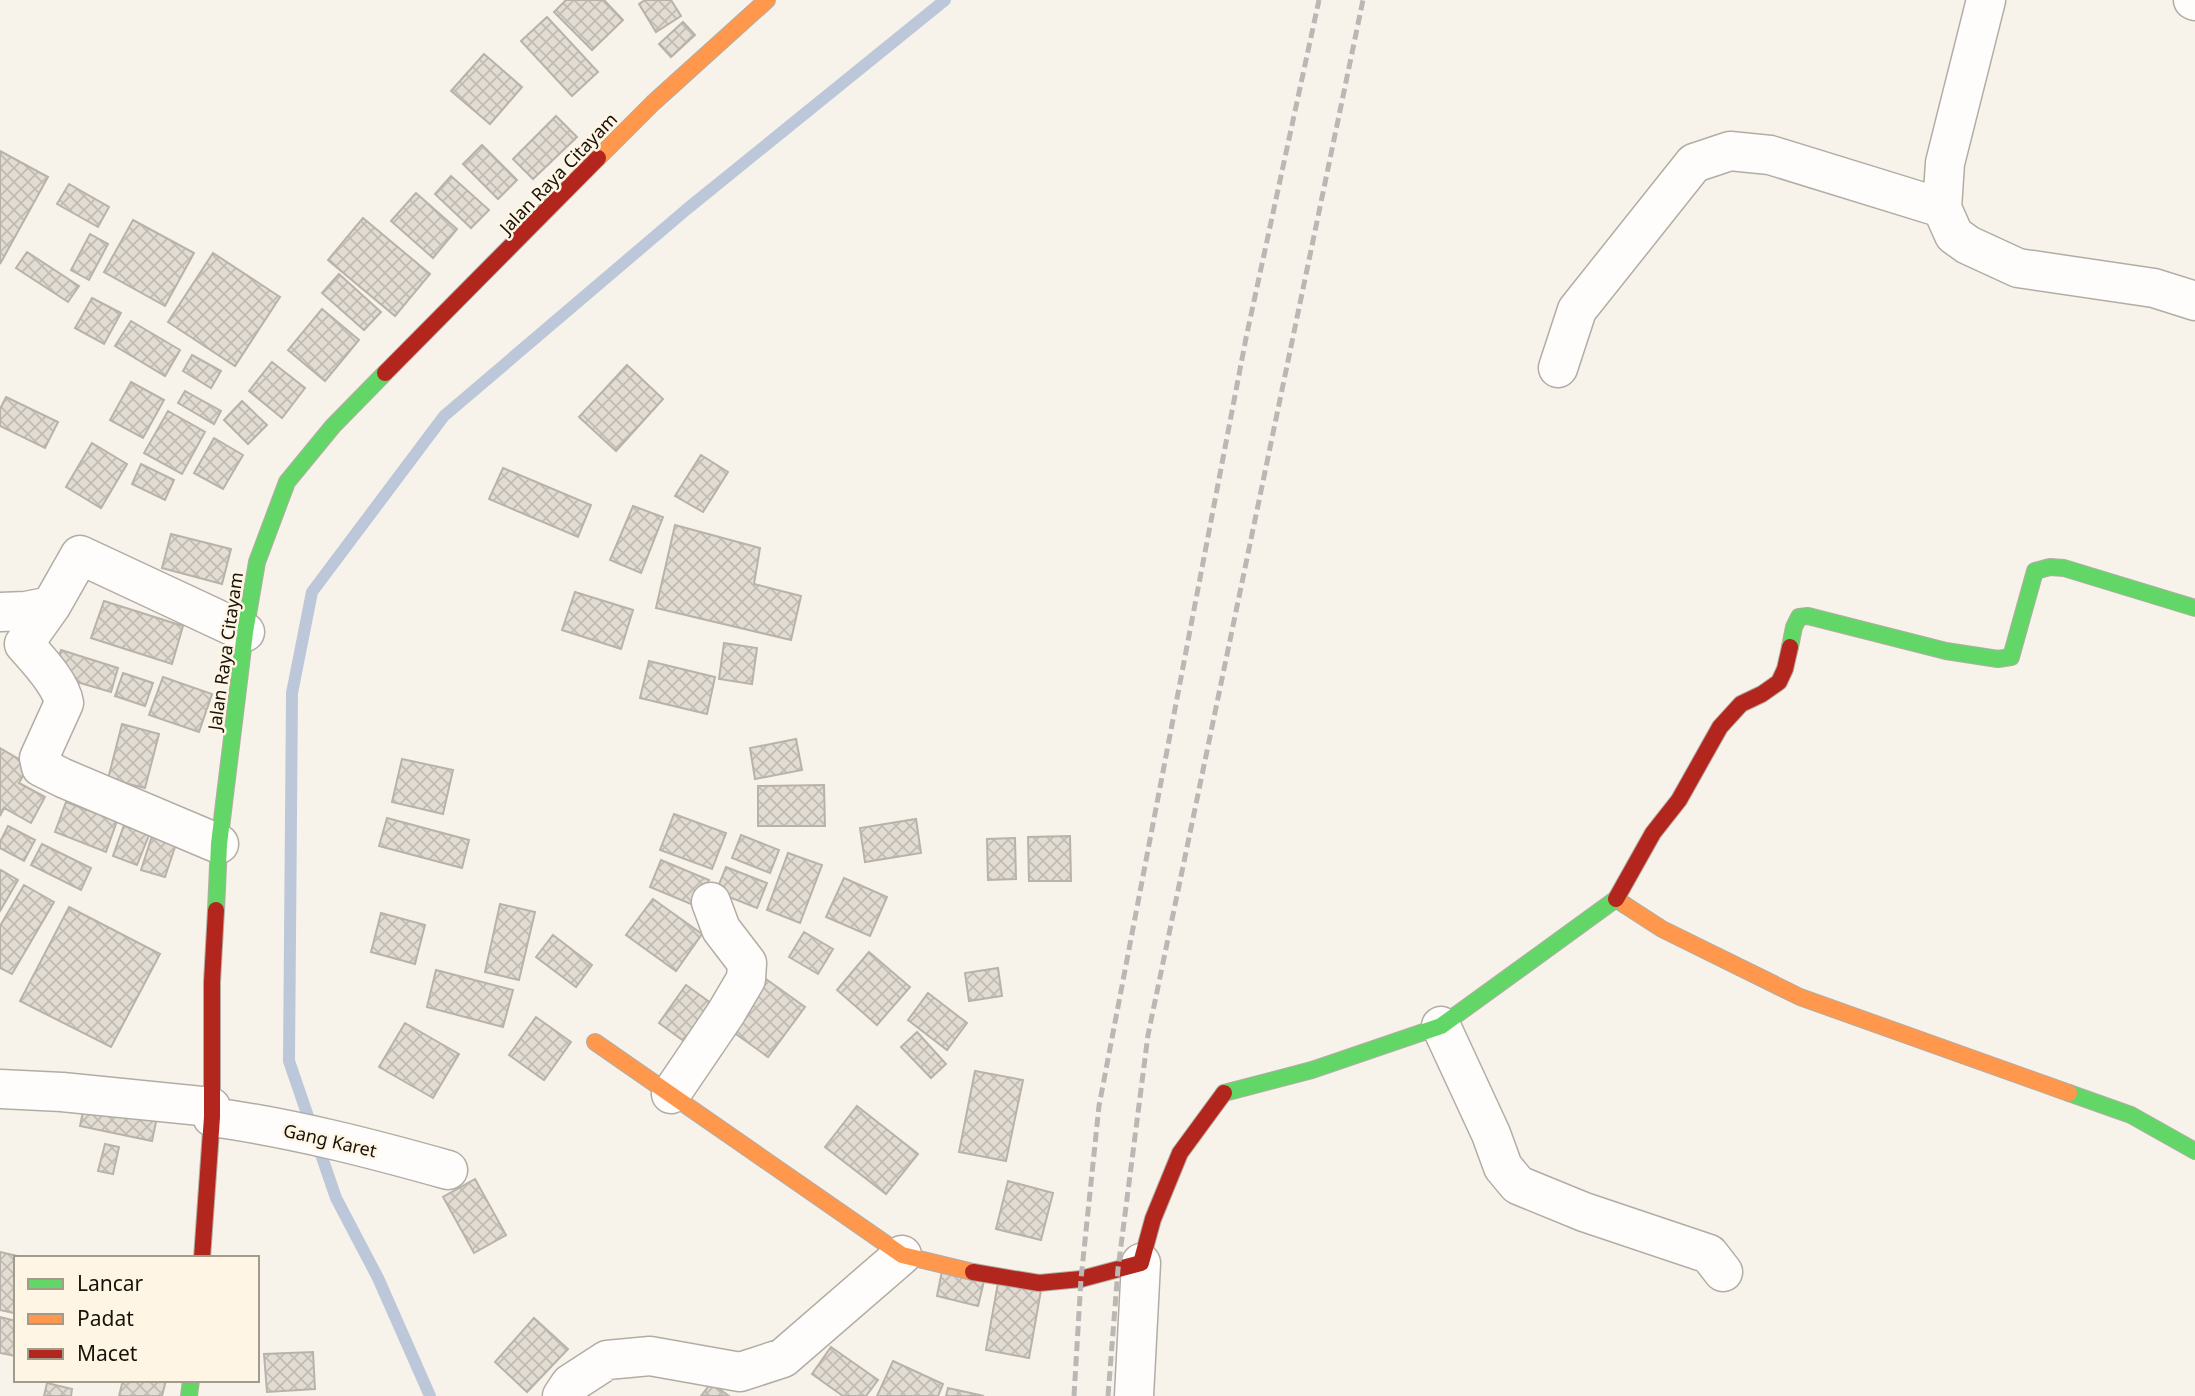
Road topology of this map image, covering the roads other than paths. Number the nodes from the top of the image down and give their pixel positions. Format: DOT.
graph roads {
  1 [pos="767,0"];
  2 [pos="1986,0"];
  3 [pos="1942,208"];
  4 [pos="2195,301"];
  5 [pos="1558,368"];
  6 [pos="51,606"];
  7 [pos="2195,608"];
  8 [pos="0,612"];
  9 [pos="245,632"];
  10 [pos="219,845"];
  11 [pos="1616,899"];
  12 [pos="710,902"];
  13 [pos="1441,1026"];
  14 [pos="595,1042"];
  15 [pos="0,1089"];
  16 [pos="671,1094"];
  17 [pos="211,1112"];
  18 [pos="2195,1151"];
  19 [pos="447,1170"];
  20 [pos="902,1255"];
  21 [pos="202,1256"];
  22 [pos="1141,1263"];
  23 [pos="1723,1272"];
  24 [pos="562,1396"];
  25 [pos="1134,1396"];
  1 -- 9 [label="street, Jalan Raya Citayam"];
  2 -- 3 [label="street"];
  3 -- 4 [label="street"];
  3 -- 5 [label="street"];
  6 -- 8 [label="street"];
  6 -- 9 [label="street"];
  6 -- 10 [label="street"];
  7 -- 11 [label="street"];
  9 -- 10 [label="street, Jalan Raya Citayam"];
  10 -- 17 [label="street, Jalan Raya Citayam"];
  11 -- 13 [label="street"];
  11 -- 18 [label="street"];
  12 -- 16 [label="street"];
  13 -- 22 [label="street"];
  13 -- 23 [label="street"];
  14 -- 16 [label="street"];
  15 -- 17 [label="street, Gang Karet"];
  16 -- 20 [label="street"];
  17 -- 19 [label="street, Gang Karet"];
  17 -- 21 [label="street, Jalan Raya Citayam"];
  20 -- 22 [label="street"];
  20 -- 24 [label="street"];
  22 -- 25 [label="street"];
}
